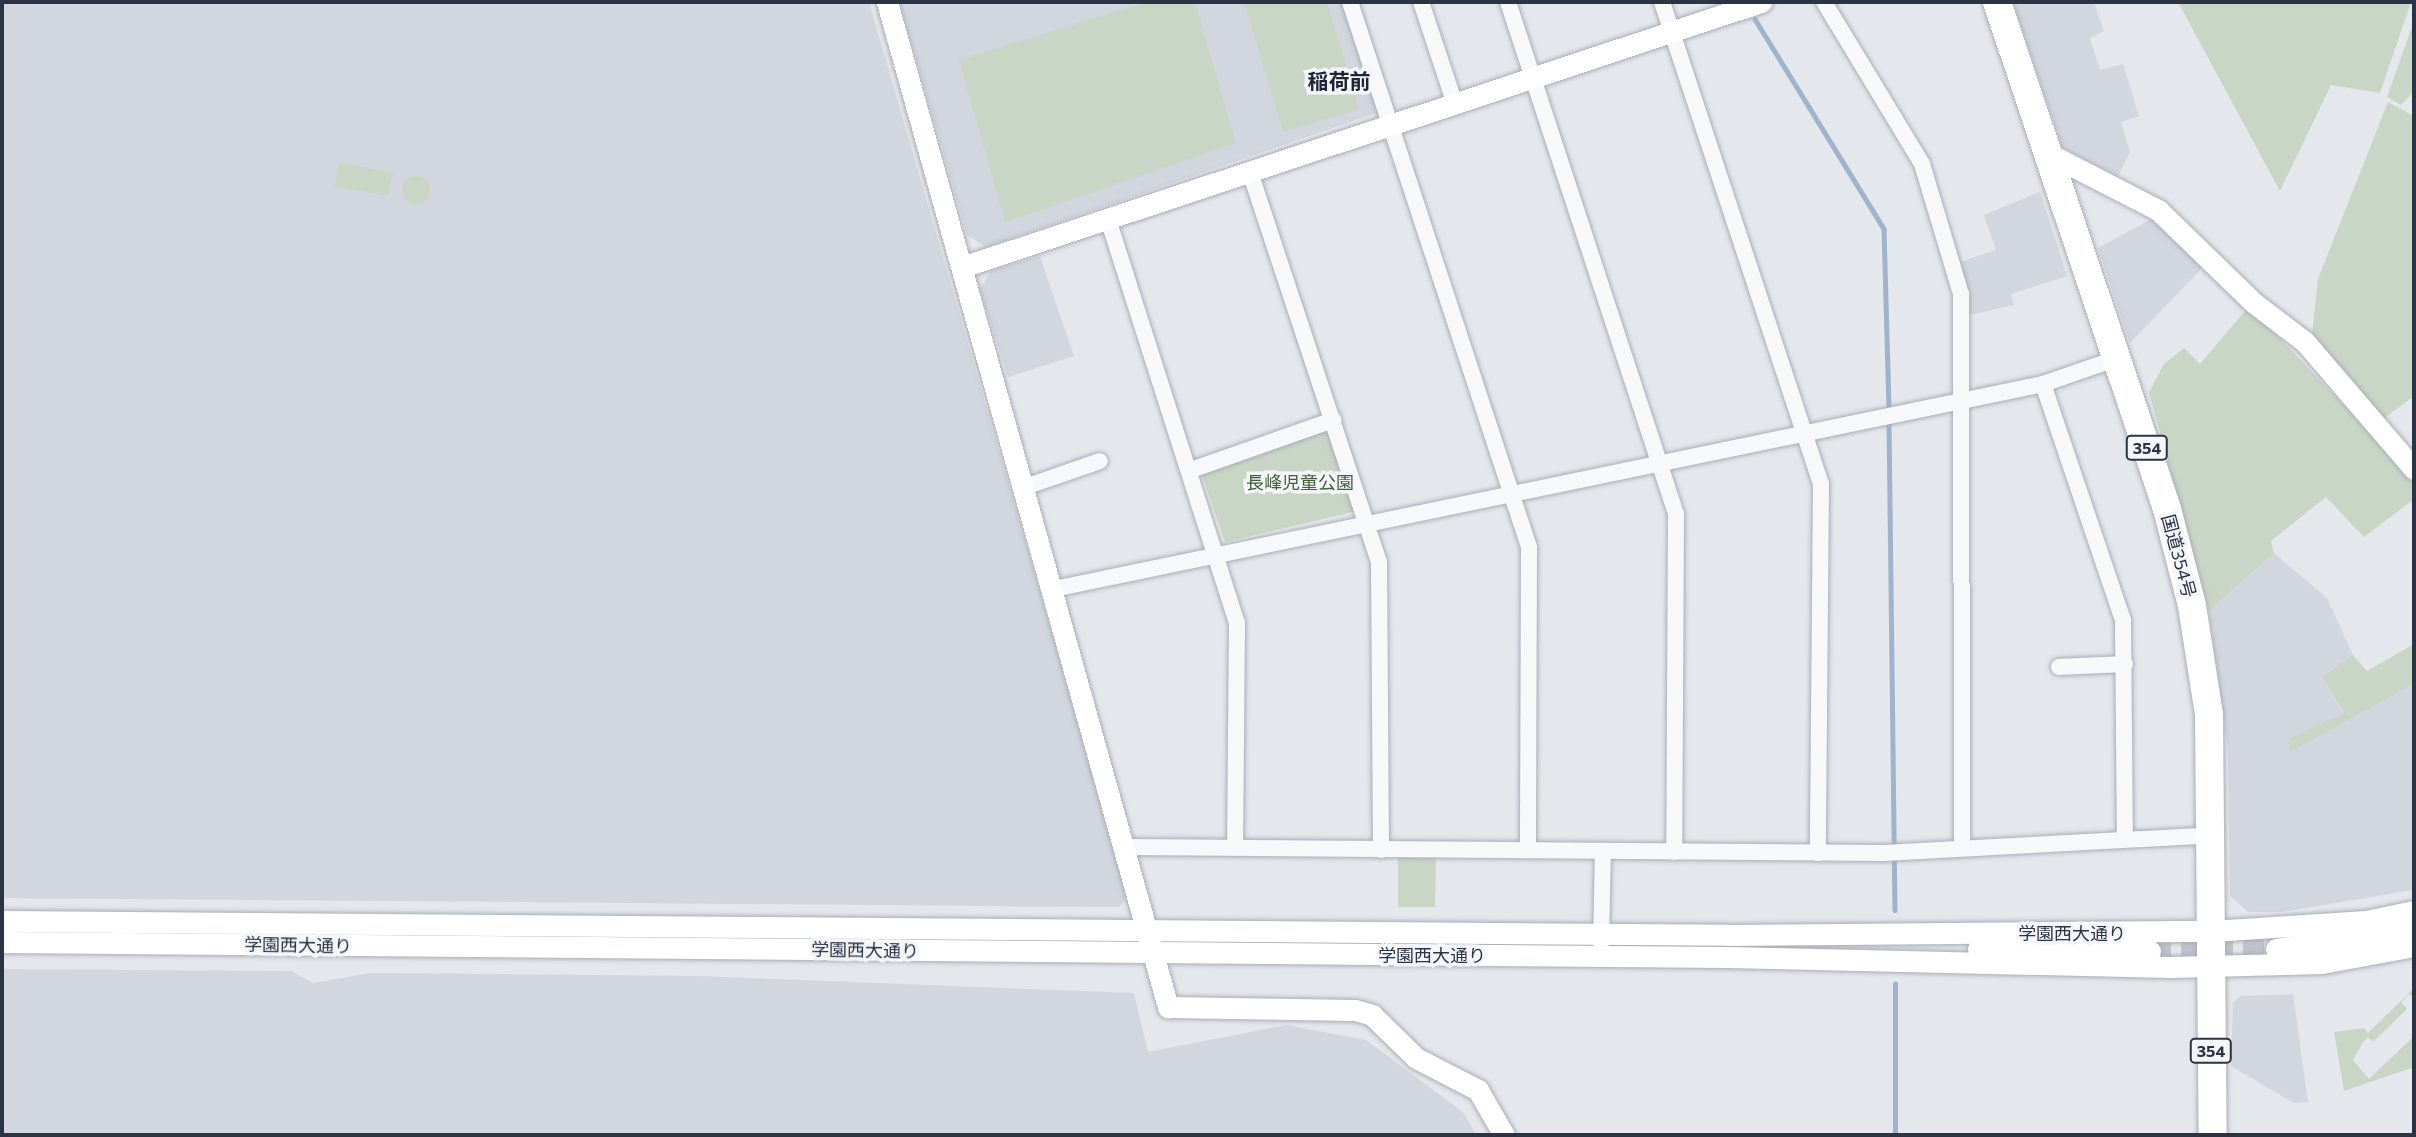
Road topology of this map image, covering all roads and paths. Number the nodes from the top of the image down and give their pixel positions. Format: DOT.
graph roads {
  1 [pos="887,2"];
  2 [pos="1350,2"];
  3 [pos="1421,2"];
  4 [pos="1507,2"];
  5 [pos="1662,2"];
  6 [pos="1762,2"];
  7 [pos="1824,2"];
  8 [pos="1997,2"];
  9 [pos="1672,32"];
  10 [pos="1532,78"];
  11 [pos="1455,104"];
  12 [pos="1391,125"];
  13 [pos="2049,154"];
  14 [pos="1250,172"];
  15 [pos="1108,219"];
  16 [pos="962,267"];
  17 [pos="2118,358"];
  18 [pos="2043,384"];
  19 [pos="1963,400"];
  20 [pos="1333,420"];
  21 [pos="1807,431"];
  22 [pos="1100,461"];
  23 [pos="1663,463"];
  24 [pos="2414,469"];
  25 [pos="1191,470"];
  26 [pos="1025,487"];
  27 [pos="1516,492"];
  28 [pos="1368,524"];
  29 [pos="1221,555"];
  30 [pos="1054,589"];
  31 [pos="2124,664"];
  32 [pos="2059,667"];
  33 [pos="2195,836"];
  34 [pos="2125,838"];
  35 [pos="1128,847"];
  36 [pos="1235,847"];
  37 [pos="1962,848"];
  38 [pos="1381,849"];
  39 [pos="1528,849"];
  40 [pos="1603,851"];
  41 [pos="1674,852"];
  42 [pos="1818,853"];
  43 [pos="2414,911"];
  44 [pos="2,921"];
  45 [pos="2414,929"];
  46 [pos="2211,931"];
  47 [pos="1150,932"];
  48 [pos="1601,935"];
  49 [pos="1728,935"];
  50 [pos="2,942"];
  51 [pos="2414,946"];
  52 [pos="1903,948"];
  53 [pos="2276,948"];
  54 [pos="2150,951"];
  55 [pos="1156,953"];
  56 [pos="1601,957"];
  57 [pos="1729,957"];
  58 [pos="2210,967"];
  59 [pos="1504,1135"];
  60 [pos="2213,1135"];
  1 -- 16 [label="main road"];
  2 -- 12 [label="street"];
  3 -- 11 [label="street"];
  4 -- 10 [label="street"];
  5 -- 9 [label="street"];
  6 -- 9 [label="main road"];
  7 -- 19 [label="street"];
  8 -- 13 [label="highway, 国道354号 / 354"];
  9 -- 10 [label="main road"];
  9 -- 21 [label="street"];
  10 -- 11 [label="main road"];
  10 -- 23 [label="street"];
  11 -- 12 [label="main road"];
  12 -- 14 [label="main road"];
  12 -- 27 [label="street"];
  13 -- 17 [label="highway, 国道354号 / 354"];
  13 -- 24 [label="main road"];
  14 -- 15 [label="main road"];
  14 -- 20 [label="street"];
  15 -- 16 [label="main road"];
  15 -- 25 [label="street"];
  16 -- 26 [label="main road"];
  17 -- 18 [label="street"];
  17 -- 46 [label="highway, 国道354号 / 354"];
  18 -- 19 [label="street"];
  18 -- 31 [label="street"];
  19 -- 21 [label="street"];
  19 -- 37 [label="street"];
  20 -- 25 [label="street"];
  20 -- 28 [label="street"];
  21 -- 23 [label="street"];
  21 -- 42 [label="street"];
  22 -- 26 [label="street"];
  23 -- 27 [label="street"];
  23 -- 41 [label="street"];
  25 -- 29 [label="street"];
  26 -- 30 [label="main road"];
  27 -- 28 [label="street"];
  27 -- 39 [label="street"];
  28 -- 29 [label="street"];
  28 -- 38 [label="street"];
  29 -- 30 [label="street"];
  29 -- 36 [label="street"];
  30 -- 35 [label="main road"];
  31 -- 32 [label="street"];
  31 -- 34 [label="street"];
  33 -- 34 [label="street"];
  34 -- 37 [label="street"];
  35 -- 36 [label="street"];
  35 -- 47 [label="main road"];
  36 -- 38 [label="street"];
  37 -- 42 [label="street"];
  38 -- 39 [label="street"];
  39 -- 40 [label="street"];
  40 -- 41 [label="street"];
  40 -- 48 [label="street"];
  41 -- 42 [label="street"];
  43 -- 46 [label="main road, 学園西大通り"];
  44 -- 47 [label="main road, 学園西大通り"];
  45 -- 53 [label="main road"];
  46 -- 49 [label="main road, 学園西大通り"];
  46 -- 58 [label="highway, 国道354号 / 354"];
  47 -- 48 [label="main road, 学園西大通り"];
  47 -- 55 [label="main road"];
  48 -- 49 [label="main road, 学園西大通り"];
  48 -- 56 [label="street"];
  49 -- 52 [label="main road, 学園西大通り"];
  50 -- 55 [label="main road, 学園西大通り"];
  51 -- 58 [label="main road, 学園西大通り"];
  52 -- 54 [label="main road, 学園西大通り"];
  52 -- 57 [label="main road, 学園西大通り"];
  55 -- 56 [label="main road, 学園西大通り"];
  55 -- 59 [label="main road"];
  56 -- 57 [label="main road, 学園西大通り"];
  57 -- 58 [label="main road, 学園西大通り"];
  58 -- 60 [label="highway, 国道354号 / 354"];
}
